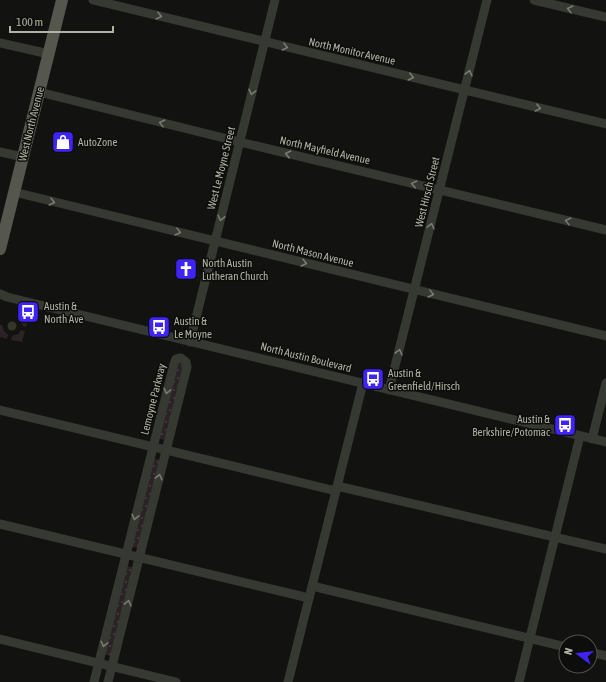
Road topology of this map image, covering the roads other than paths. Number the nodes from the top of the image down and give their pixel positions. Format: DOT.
graph roads {
  1 [pos="62,0"];
  2 [pos="94,0"];
  3 [pos="275,0"];
  4 [pos="487,0"];
  5 [pos="534,0"];
  6 [pos="606,18"];
  7 [pos="265,42"];
  8 [pos="0,43"];
  9 [pos="49,54"];
  10 [pos="465,90"];
  11 [pos="39,92"];
  12 [pos="606,124"];
  13 [pos="240,142"];
  14 [pos="0,152"];
  15 [pos="23,157"];
  16 [pos="440,190"];
  17 [pos="14,192"];
  18 [pos="606,230"];
  19 [pos="215,241"];
  20 [pos="0,249"];
  21 [pos="415,290"];
  22 [pos="0,294"];
  23 [pos="606,336"];
  24 [pos="190,342"];
  25 [pos="606,383"];
  26 [pos="363,384"];
  27 [pos="389,390"];
  28 [pos="0,410"];
  29 [pos="580,436"];
  30 [pos="592,439"];
  31 [pos="606,442"];
  32 [pos="153,447"];
  33 [pos="166,450"];
  34 [pos="336,488"];
  35 [pos="0,524"];
  36 [pos="555,537"];
  37 [pos="606,549"];
  38 [pos="125,554"];
  39 [pos="139,558"];
  40 [pos="312,586"];
  41 [pos="309,598"];
  42 [pos="530,638"];
  43 [pos="0,639"];
  44 [pos="558,644"];
  45 [pos="99,663"];
  46 [pos="112,666"];
  47 [pos="94,682"];
  48 [pos="108,682"];
  49 [pos="176,682"];
  50 [pos="288,682"];
  51 [pos="519,682"];
  1 -- 9 [label="main road, West North Avenue"];
  2 -- 7 [label="street, North Monitor Avenue, one-way"];
  3 -- 7 [label="street, West Le Moyne Street"];
  10 -- 4 [label="street, West Hirsch Street, one-way"];
  6 -- 5 [label="street, one-way"];
  7 -- 10 [label="street, North Monitor Avenue, one-way"];
  7 -- 13 [label="street, West Le Moyne Street, one-way"];
  8 -- 9 [label="street"];
  9 -- 11 [label="main road, West North Avenue"];
  10 -- 12 [label="street, North Monitor Avenue, one-way"];
  10 -- 16 [label="street, West Hirsch Street"];
  13 -- 11 [label="street, North Mayfield Avenue, one-way"];
  11 -- 15 [label="main road, West North Avenue"];
  16 -- 13 [label="street, North Mayfield Avenue, one-way"];
  13 -- 19 [label="street, West Le Moyne Street, one-way"];
  14 -- 15 [label="street"];
  15 -- 17 [label="main road, West North Avenue"];
  18 -- 16 [label="street, North Mayfield Avenue, one-way"];
  21 -- 16 [label="street, West Hirsch Street, one-way"];
  17 -- 19 [label="street, North Mason Avenue, one-way"];
  17 -- 20 [label="main road, West North Avenue"];
  19 -- 21 [label="street, North Mason Avenue, one-way"];
  19 -- 24 [label="street, West Le Moyne Street"];
  21 -- 23 [label="street, North Mason Avenue, one-way"];
  27 -- 21 [label="street, West Hirsch Street, one-way"];
  22 -- 24 [label="street, North Austin Boulevard"];
  24 -- 26 [label="street, North Austin Boulevard"];
  25 -- 30 [label="street"];
  26 -- 27 [label="street, North Austin Boulevard"];
  26 -- 34 [label="street"];
  27 -- 29 [label="street, North Austin Boulevard"];
  28 -- 32 [label="street"];
  29 -- 30 [label="street, North Austin Boulevard"];
  29 -- 36 [label="street"];
  30 -- 31 [label="street, North Austin Boulevard"];
  32 -- 33 [label="street"];
  33 -- 32 [label="street, Lemoyne Parkway, one-way"];
  32 -- 38 [label="street, Lemoyne Parkway, one-way"];
  33 -- 34 [label="street"];
  39 -- 33 [label="street, Lemoyne Parkway, one-way"];
  34 -- 36 [label="street"];
  34 -- 40 [label="street"];
  35 -- 38 [label="street"];
  36 -- 37 [label="street"];
  36 -- 42 [label="street"];
  38 -- 39 [label="street"];
  38 -- 45 [label="street, Lemoyne Parkway, one-way"];
  39 -- 41 [label="street"];
  46 -- 39 [label="street, Lemoyne Parkway, one-way"];
  40 -- 41 [label="street"];
  40 -- 42 [label="street"];
  41 -- 50 [label="street"];
  42 -- 44 [label="street"];
  42 -- 51 [label="street"];
  43 -- 45 [label="street"];
  45 -- 46 [label="street"];
  45 -- 47 [label="street, Lemoyne Parkway"];
  46 -- 48 [label="street, Lemoyne Parkway"];
  46 -- 49 [label="street"];
}
